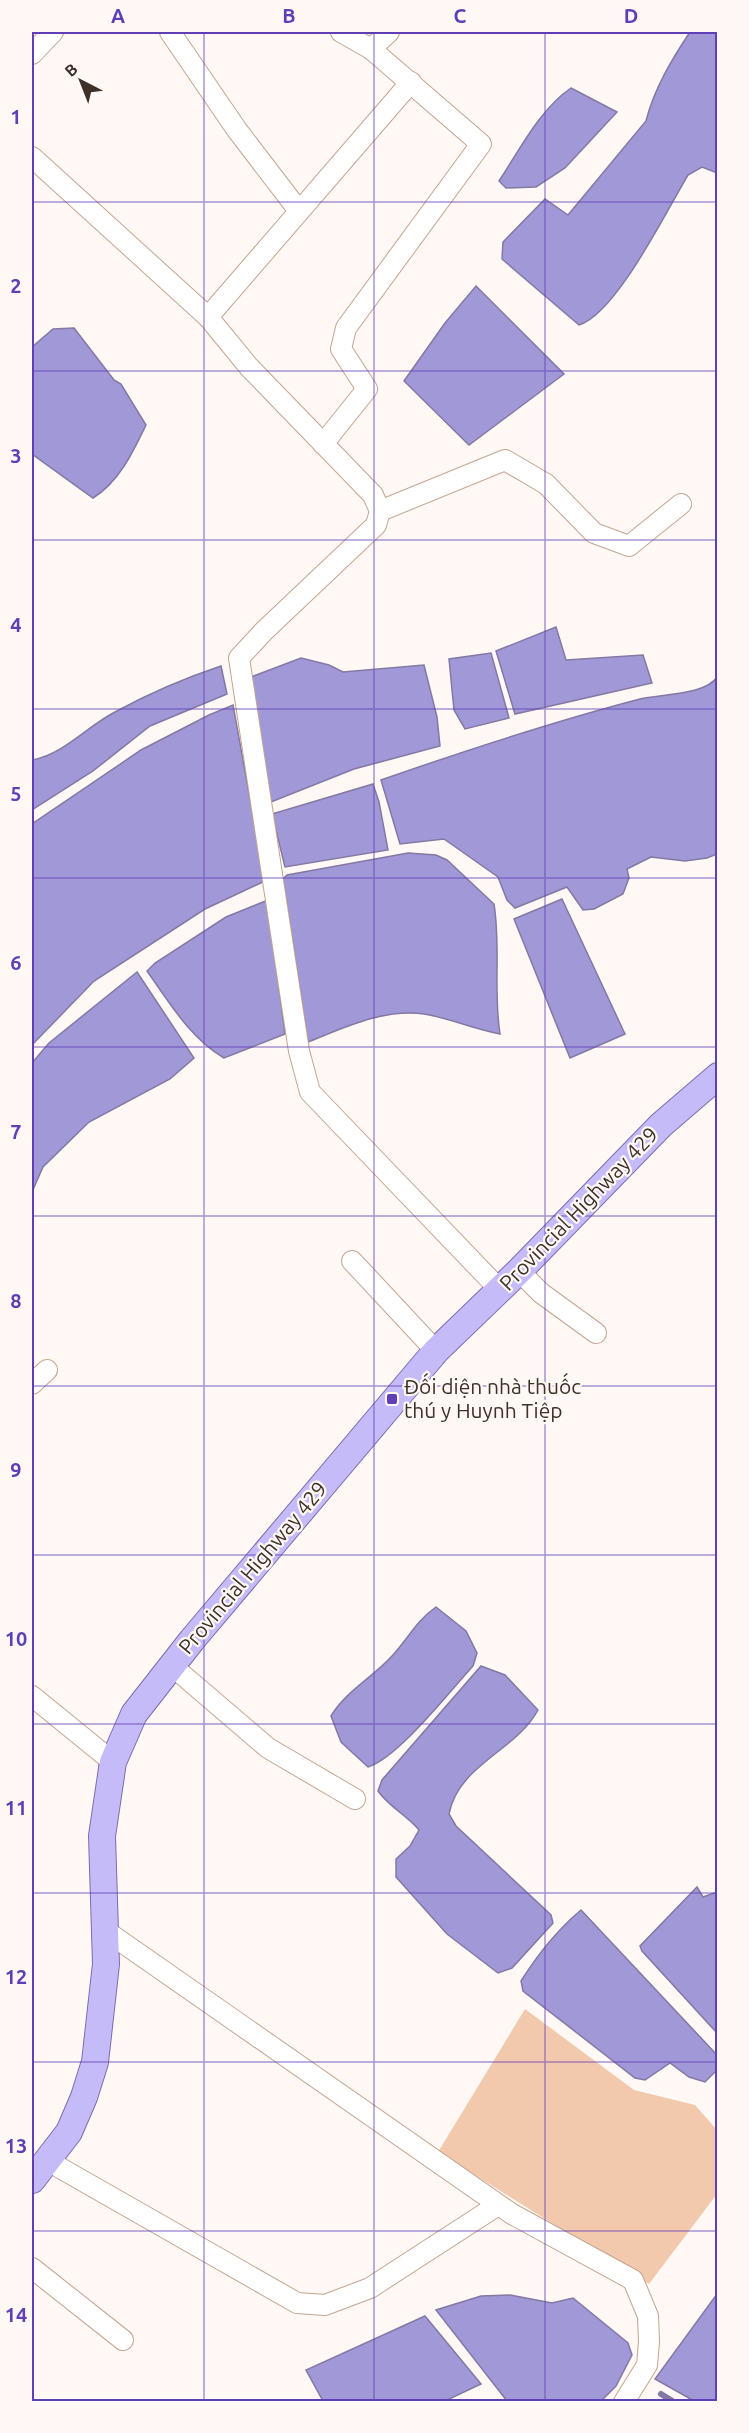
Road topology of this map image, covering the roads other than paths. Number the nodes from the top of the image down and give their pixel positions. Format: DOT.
graph roads {
  1 [pos="53,32"];
  2 [pos="170,32"];
  3 [pos="341,32"];
  4 [pos="389,32"];
  5 [pos="371,49"];
  6 [pos="32,54"];
  7 [pos="411,82"];
  8 [pos="32,157"];
  9 [pos="299,211"];
  10 [pos="208,317"];
  11 [pos="323,444"];
  12 [pos="681,504"];
  13 [pos="380,511"];
  14 [pos="717,1076"];
  15 [pos="352,1261"];
  16 [pos="519,1271"];
  17 [pos="500,1290"];
  18 [pos="596,1333"];
  19 [pos="436,1351"];
  20 [pos="47,1370"];
  21 [pos="32,1384"];
  22 [pos="171,1665"];
  23 [pos="32,1696"];
  24 [pos="113,1762"];
  25 [pos="355,1799"];
  26 [pos="106,1931"];
  27 [pos="40,2171"];
  28 [pos="498,2205"];
  29 [pos="32,2268"];
  30 [pos="123,2340"];
  31 [pos="624,2402"];
  1 -- 6 [label="street"];
  2 -- 9 [label="street"];
  3 -- 5 [label="street"];
  4 -- 5 [label="street"];
  5 -- 7 [label="street"];
  7 -- 9 [label="street"];
  7 -- 11 [label="street"];
  8 -- 10 [label="street"];
  9 -- 10 [label="street"];
  10 -- 11 [label="street"];
  11 -- 13 [label="street"];
  12 -- 13 [label="street"];
  13 -- 17 [label="street"];
  14 -- 16 [label="main road, Provincial Highway 429"];
  15 -- 19 [label="street"];
  16 -- 17 [label="main road, Provincial Highway 429"];
  16 -- 18 [label="street"];
  17 -- 19 [label="main road, Provincial Highway 429"];
  19 -- 22 [label="main road, Provincial Highway 429"];
  20 -- 21 [label="street"];
  22 -- 24 [label="main road, Provincial Highway 429"];
  22 -- 25 [label="street"];
  23 -- 24 [label="street"];
  24 -- 26 [label="main road, Provincial Highway 429"];
  26 -- 27 [label="main road, Provincial Highway 429"];
  26 -- 28 [label="street"];
  27 -- 28 [label="street"];
  28 -- 31 [label="street"];
  29 -- 30 [label="street"];
}
